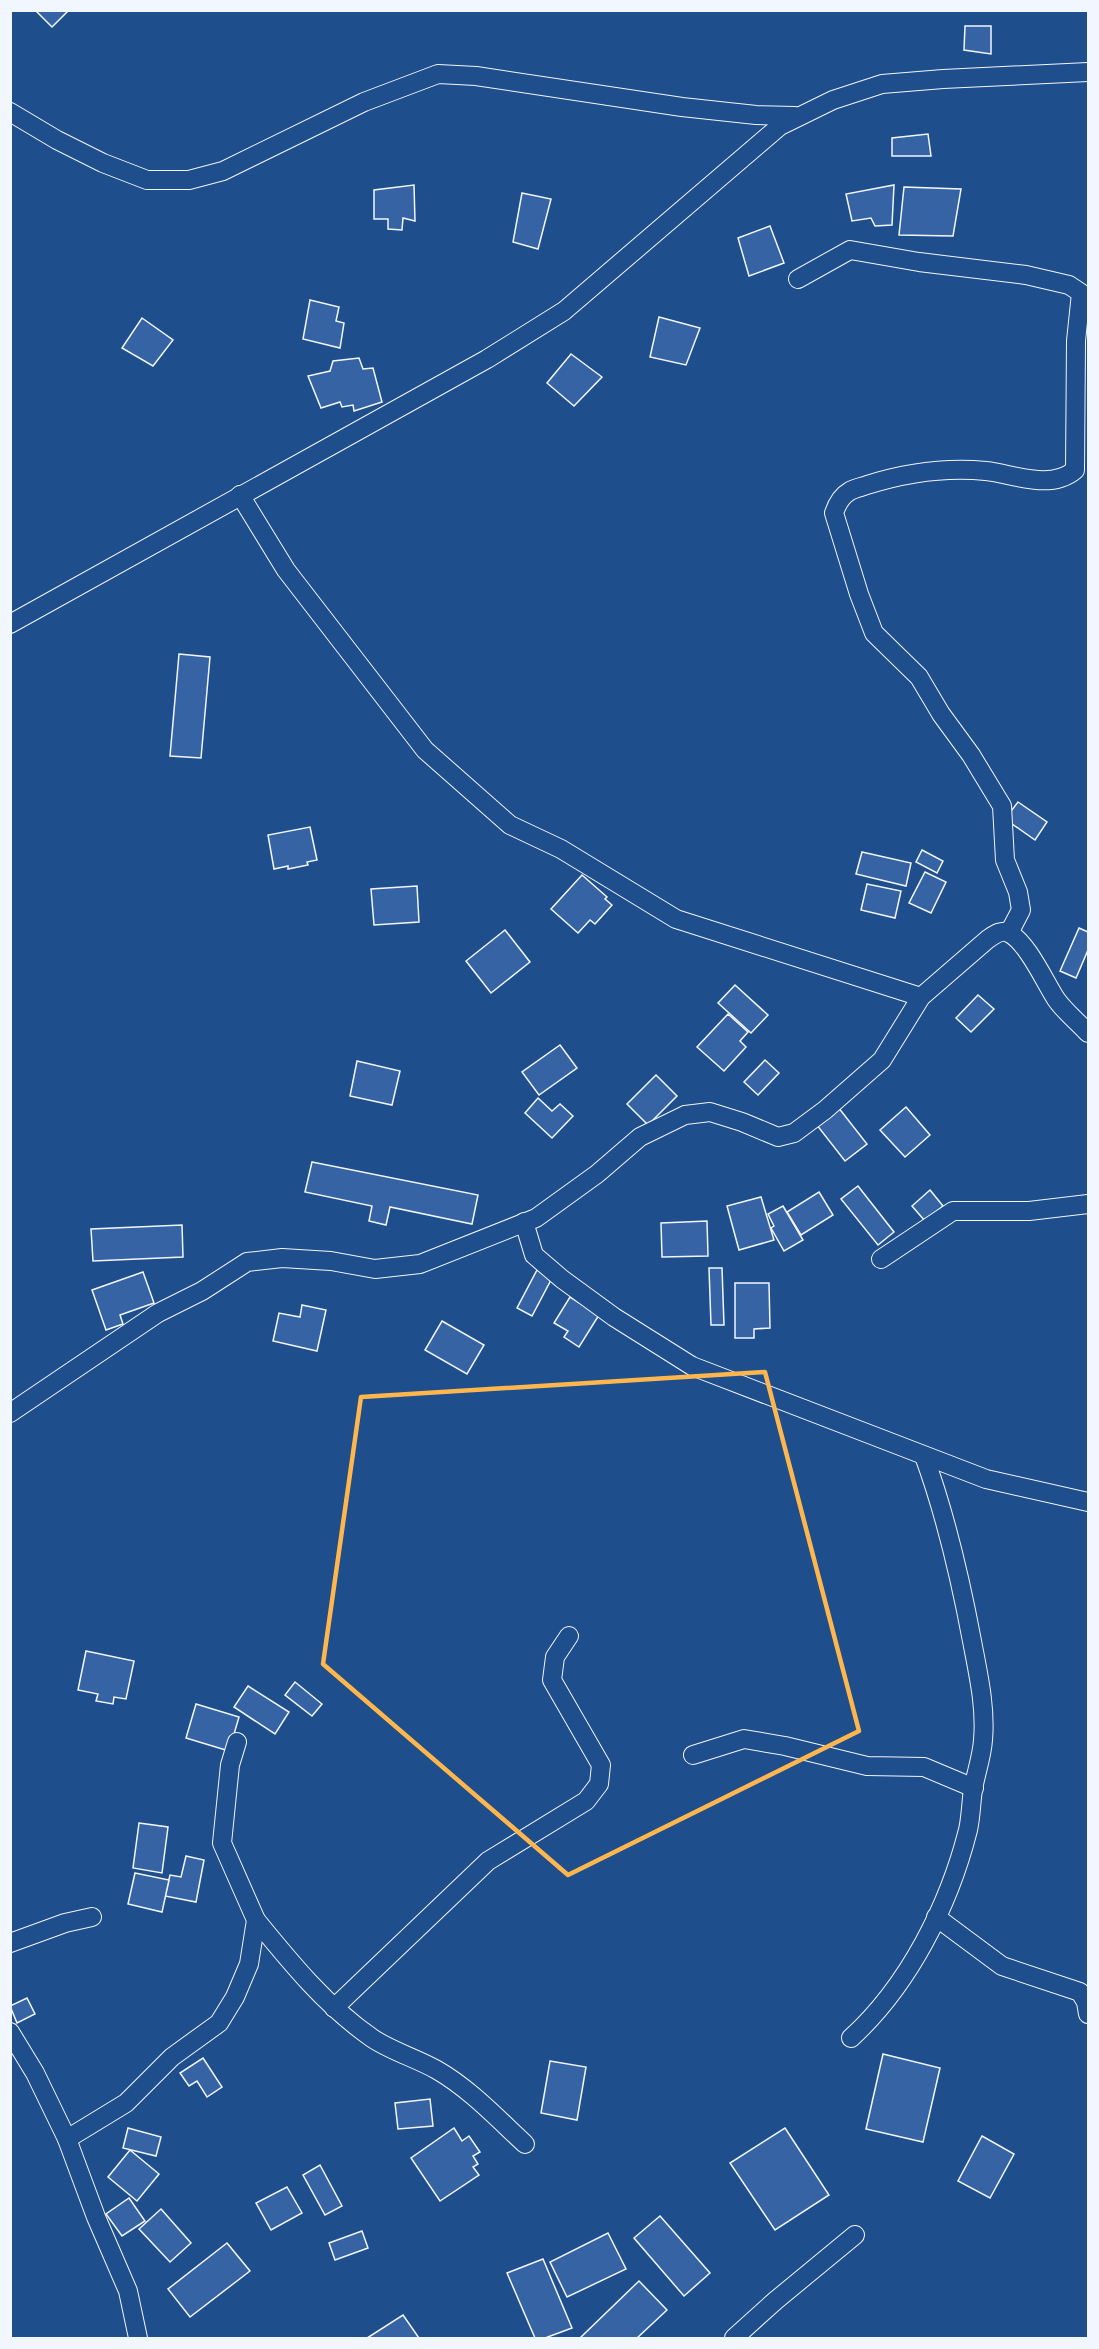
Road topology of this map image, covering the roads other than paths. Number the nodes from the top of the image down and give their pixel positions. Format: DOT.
graph roads {
  1 [pos="1089,72"];
  2 [pos="10,112"];
  3 [pos="800,116"];
  4 [pos="798,279"];
  5 [pos="240,495"];
  6 [pos="10,624"];
  7 [pos="1009,933"];
  8 [pos="921,997"];
  9 [pos="1089,1033"];
  10 [pos="1089,1204"];
  11 [pos="524,1222"];
  12 [pos="881,1259"];
  13 [pos="10,1413"];
  14 [pos="924,1456"];
  15 [pos="1089,1502"];
  16 [pos="569,1636"];
  17 [pos="237,1742"];
  18 [pos="693,1755"];
  19 [pos="974,1788"];
  20 [pos="92,1917"];
  21 [pos="936,1917"];
  22 [pos="256,1920"];
  23 [pos="10,1943"];
  24 [pos="334,2008"];
  25 [pos="1089,2014"];
  26 [pos="10,2032"];
  27 [pos="851,2038"];
  28 [pos="67,2139"];
  29 [pos="525,2144"];
  30 [pos="855,2235"];
  31 [pos="138,2338"];
  32 [pos="734,2338"];
  1 -- 3 [label="street"];
  2 -- 3 [label="street"];
  3 -- 5 [label="street"];
  4 -- 7 [label="street"];
  5 -- 6 [label="street"];
  5 -- 8 [label="street"];
  7 -- 8 [label="street"];
  7 -- 9 [label="street"];
  8 -- 11 [label="street"];
  10 -- 12 [label="street"];
  11 -- 13 [label="street"];
  11 -- 14 [label="street"];
  14 -- 15 [label="street"];
  14 -- 19 [label="street"];
  16 -- 24 [label="street"];
  17 -- 22 [label="street"];
  18 -- 19 [label="street"];
  19 -- 21 [label="street"];
  20 -- 23 [label="street"];
  21 -- 25 [label="street"];
  21 -- 27 [label="street"];
  22 -- 24 [label="street"];
  22 -- 28 [label="street"];
  24 -- 29 [label="street"];
  26 -- 28 [label="street"];
  28 -- 31 [label="street"];
  30 -- 32 [label="street"];
}
